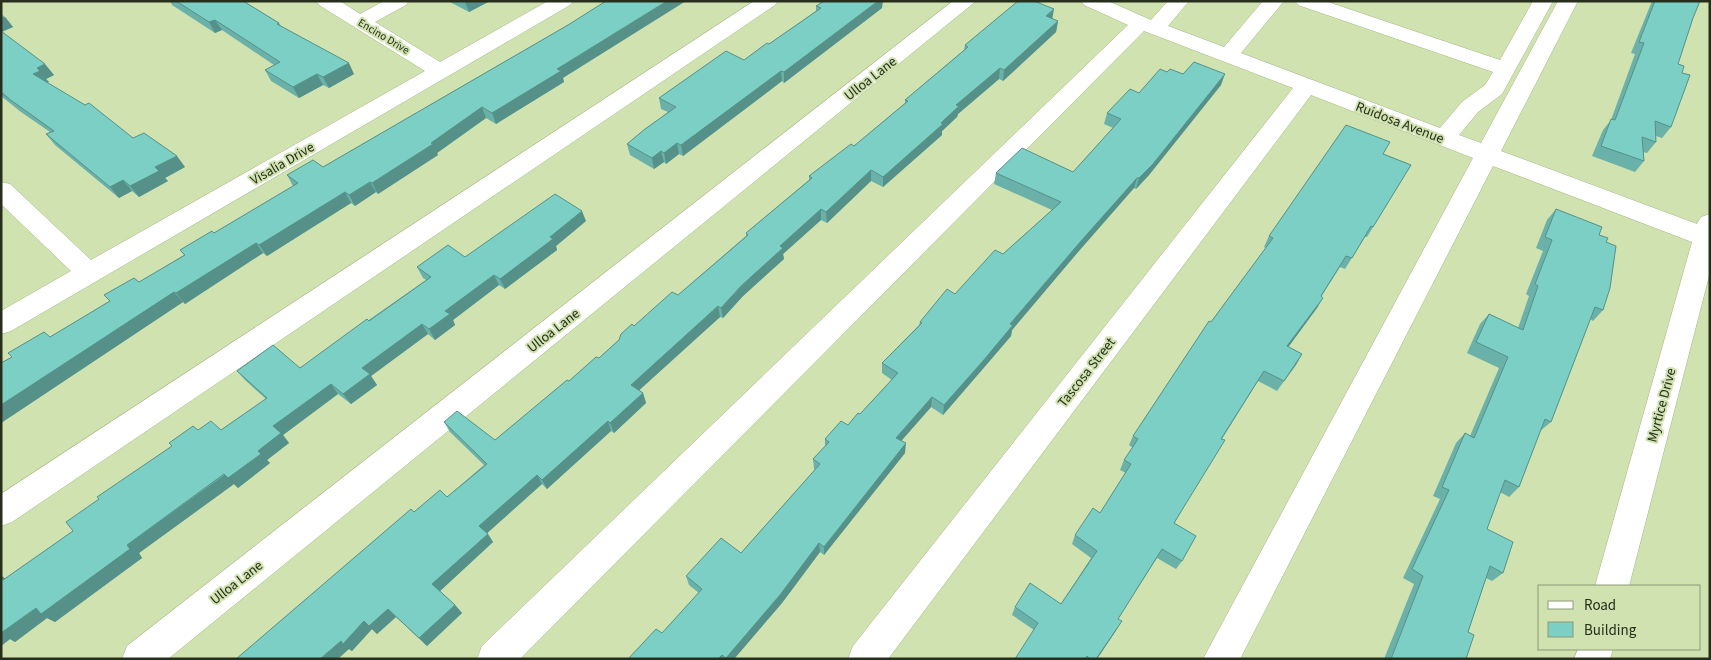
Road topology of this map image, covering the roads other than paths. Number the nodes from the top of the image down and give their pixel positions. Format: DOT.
graph roads {
  1 [pos="326,1"];
  2 [pos="399,1"];
  3 [pos="563,1"];
  4 [pos="768,1"];
  5 [pos="966,1"];
  6 [pos="1091,1"];
  7 [pos="1180,1"];
  8 [pos="1274,1"];
  9 [pos="1305,1"];
  10 [pos="1543,1"];
  11 [pos="1568,1"];
  12 [pos="360,22"];
  13 [pos="1148,26"];
  14 [pos="1228,55"];
  15 [pos="1505,69"];
  16 [pos="441,72"];
  17 [pos="1306,85"];
  18 [pos="1444,139"];
  19 [pos="1488,155"];
  20 [pos="5,199"];
  21 [pos="1708,233"];
  22 [pos="88,273"];
  23 [pos="1,324"];
  24 [pos="1,512"];
  25 [pos="1612,585"];
  26 [pos="140,659"];
  27 [pos="494,659"];
  28 [pos="866,659"];
  29 [pos="1221,659"];
  1 -- 12 [label="street, Encino Drive"];
  2 -- 12 [label="street"];
  3 -- 16 [label="street, Visalia Drive"];
  4 -- 24 [label="street"];
  5 -- 26 [label="street, Ulloa Lane"];
  6 -- 13 [label="street, Ruidosa Avenue"];
  7 -- 13 [label="street"];
  8 -- 14 [label="street"];
  9 -- 15 [label="street"];
  10 -- 15 [label="street"];
  11 -- 19 [label="street"];
  12 -- 16 [label="street, Encino Drive"];
  13 -- 14 [label="street, Ruidosa Avenue"];
  13 -- 27 [label="street"];
  14 -- 17 [label="street, Ruidosa Avenue"];
  15 -- 18 [label="street"];
  16 -- 22 [label="street, Visalia Drive"];
  17 -- 18 [label="street, Ruidosa Avenue"];
  17 -- 28 [label="street, Tascosa Street"];
  18 -- 19 [label="street, Ruidosa Avenue"];
  19 -- 21 [label="street, Ruidosa Avenue"];
  19 -- 29 [label="street"];
  20 -- 22 [label="street"];
  21 -- 25 [label="street, Myrtice Drive"];
  22 -- 23 [label="street, Visalia Drive"];
}
